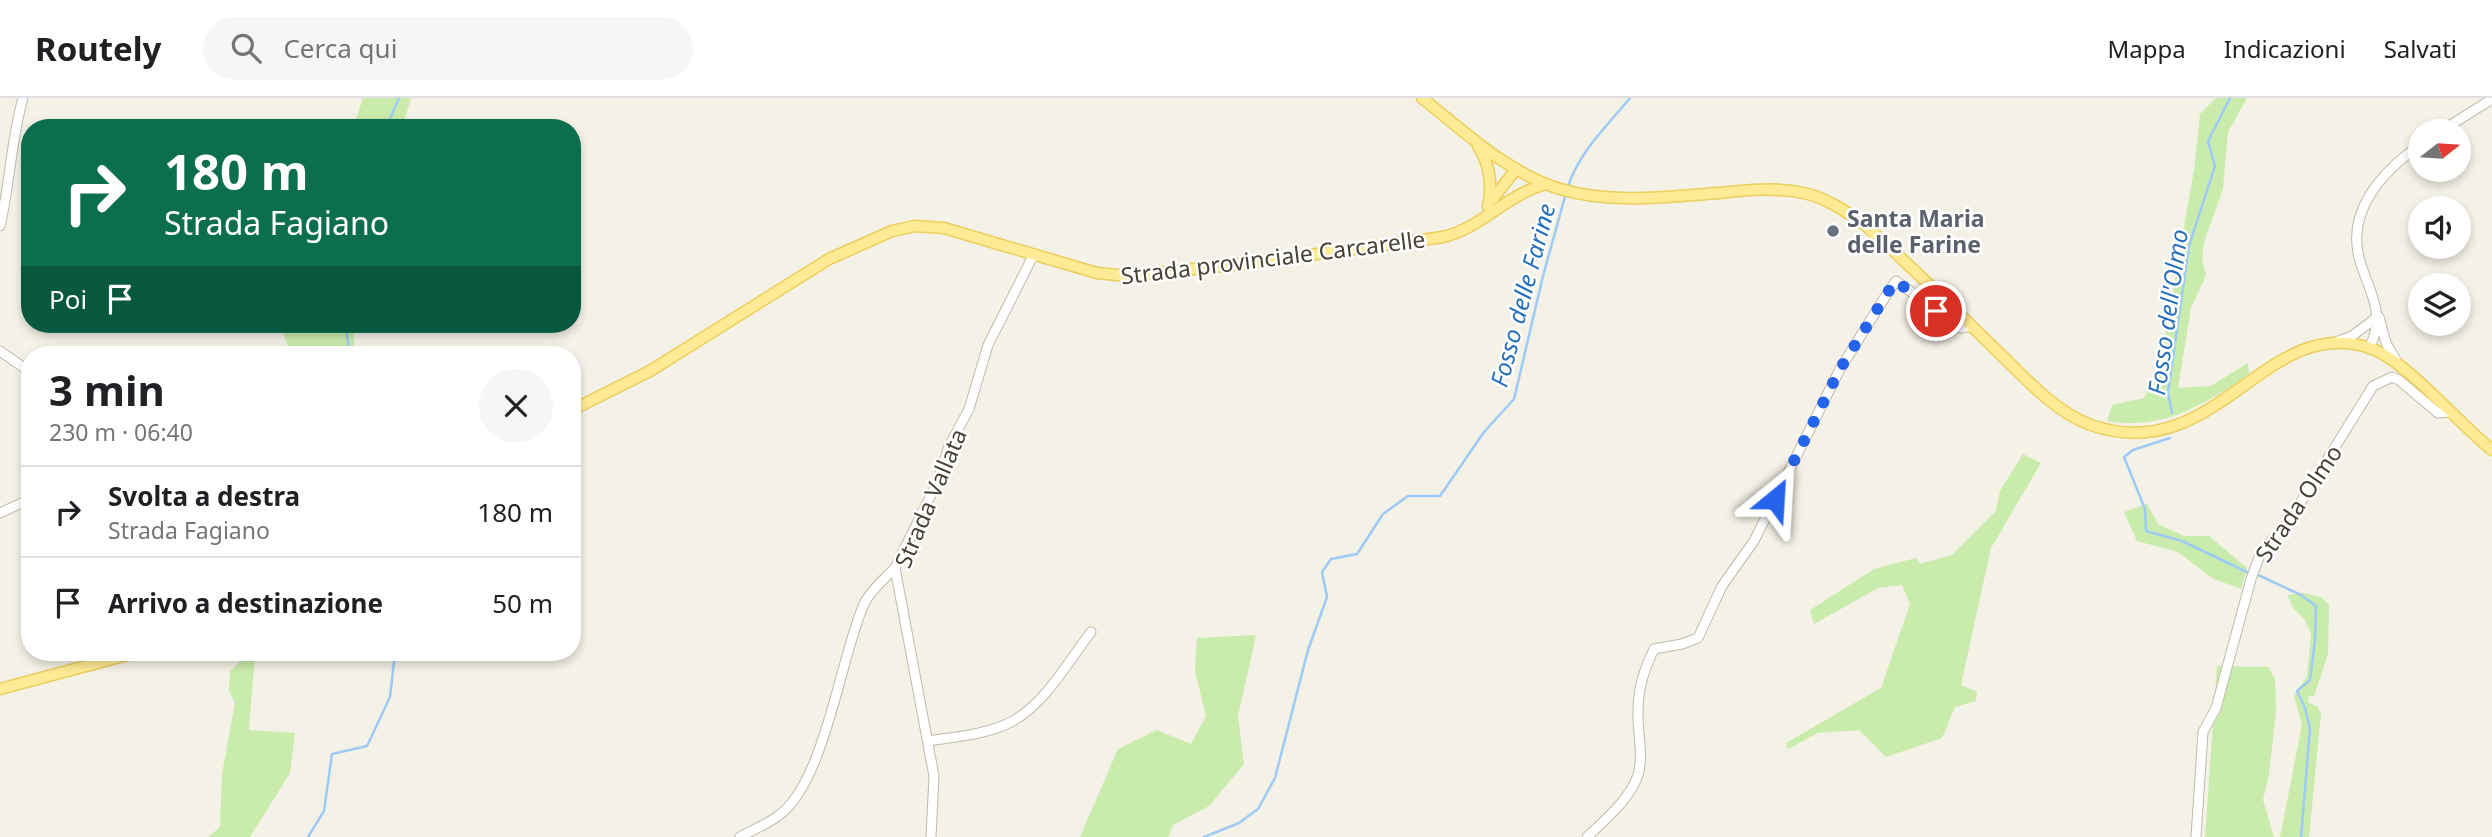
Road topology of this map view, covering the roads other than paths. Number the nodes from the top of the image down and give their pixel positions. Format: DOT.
graph roads {
  1 [pos="23,98"];
  2 [pos="1422,98"];
  3 [pos="2492,99"];
  4 [pos="2460,119"];
  5 [pos="1475,141"];
  6 [pos="2408,154"];
  7 [pos="1516,169"];
  8 [pos="1546,184"];
  9 [pos="1502,204"];
  10 [pos="1488,206"];
  11 [pos="1480,221"];
  12 [pos="0,226"];
  13 [pos="1034,254"];
  14 [pos="2376,301"];
  15 [pos="2376,318"];
  16 [pos="1971,326"];
  17 [pos="2327,344"];
  18 [pos="2369,348"];
  19 [pos="0,351"];
  20 [pos="21,366"];
  21 [pos="2404,370"];
  22 [pos="581,406"];
  23 [pos="2449,412"];
  24 [pos="2492,450"];
  25 [pos="21,503"];
  26 [pos="0,513"];
  27 [pos="895,568"];
  28 [pos="1091,632"];
  29 [pos="105,661"];
  30 [pos="0,689"];
  31 [pos="928,741"];
  32 [pos="740,837"];
  33 [pos="931,837"];
  34 [pos="1587,837"];
  35 [pos="2196,837"];
  1 -- 12 [label="street"];
  2 -- 5 [label="main road"];
  3 -- 4 [label="street"];
  5 -- 7 [label="main road"];
  5 -- 10 [label="main road"];
  6 -- 14 [label="street"];
  7 -- 8 [label="main road"];
  7 -- 9 [label="main road"];
  7 -- 10 [label="main road"];
  8 -- 9 [label="main road, Strada provinciale Carcarelle"];
  8 -- 16 [label="main road"];
  9 -- 11 [label="main road, Strada provinciale Carcarelle"];
  10 -- 11 [label="main road"];
  11 -- 13 [label="main road, Strada provinciale Carcarelle"];
  13 -- 22 [label="main road, Strada provinciale Carcarelle"];
  13 -- 27 [label="street, Strada Vallata"];
  14 -- 15 [label="street"];
  14 -- 21 [label="street"];
  15 -- 17 [label="street"];
  15 -- 18 [label="street"];
  16 -- 17 [label="main road"];
  16 -- 34 [label="street"];
  17 -- 18 [label="main road"];
  18 -- 21 [label="main road"];
  19 -- 20 [label="street"];
  21 -- 23 [label="main road"];
  23 -- 24 [label="main road"];
  23 -- 35 [label="street, Strada Olmo"];
  25 -- 26 [label="street"];
  27 -- 31 [label="street, Strada Vallata"];
  27 -- 32 [label="street"];
  28 -- 31 [label="street"];
  29 -- 30 [label="main road"];
  31 -- 33 [label="street, Strada Vallata"];
}
